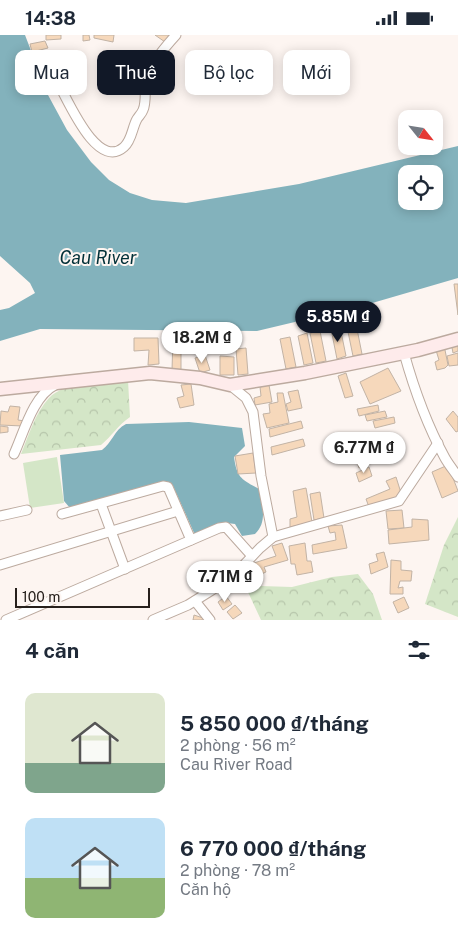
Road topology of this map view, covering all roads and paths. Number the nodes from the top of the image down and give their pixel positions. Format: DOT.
graph roads {
  1 [pos="176,35"];
  2 [pos="65,95"];
  3 [pos="458,339"];
  4 [pos="404,353"];
  5 [pos="62,381"];
  6 [pos="230,385"];
  7 [pos="0,389"];
  8 [pos="438,443"];
  9 [pos="14,454"];
  10 [pos="458,477"];
  11 [pos="101,504"];
  12 [pos="27,510"];
  13 [pos="178,511"];
  14 [pos="62,514"];
  15 [pos="0,516"];
  16 [pos="112,531"];
  17 [pos="273,537"];
  18 [pos="191,540"];
  19 [pos="252,556"];
  20 [pos="0,565"];
  21 [pos="125,569"];
  22 [pos="195,601"];
  23 [pos="6,620"];
  24 [pos="153,620"];
  25 [pos="210,620"];
  1 -- 2 [label="street"];
  3 -- 4 [label="main road"];
  4 -- 6 [label="main road"];
  4 -- 8 [label="street"];
  5 -- 6 [label="main road"];
  5 -- 7 [label="main road"];
  5 -- 9 [label="street"];
  6 -- 17 [label="street"];
  8 -- 10 [label="street"];
  8 -- 17 [label="street"];
  11 -- 13 [label="street"];
  11 -- 14 [label="street"];
  11 -- 16 [label="street"];
  12 -- 15 [label="street"];
  13 -- 16 [label="street"];
  13 -- 18 [label="street"];
  16 -- 20 [label="street"];
  16 -- 21 [label="street"];
  17 -- 19 [label="street"];
  18 -- 19 [label="street"];
  18 -- 21 [label="street"];
  19 -- 22 [label="street"];
  21 -- 23 [label="street"];
  22 -- 24 [label="street"];
  22 -- 25 [label="street"];
}
